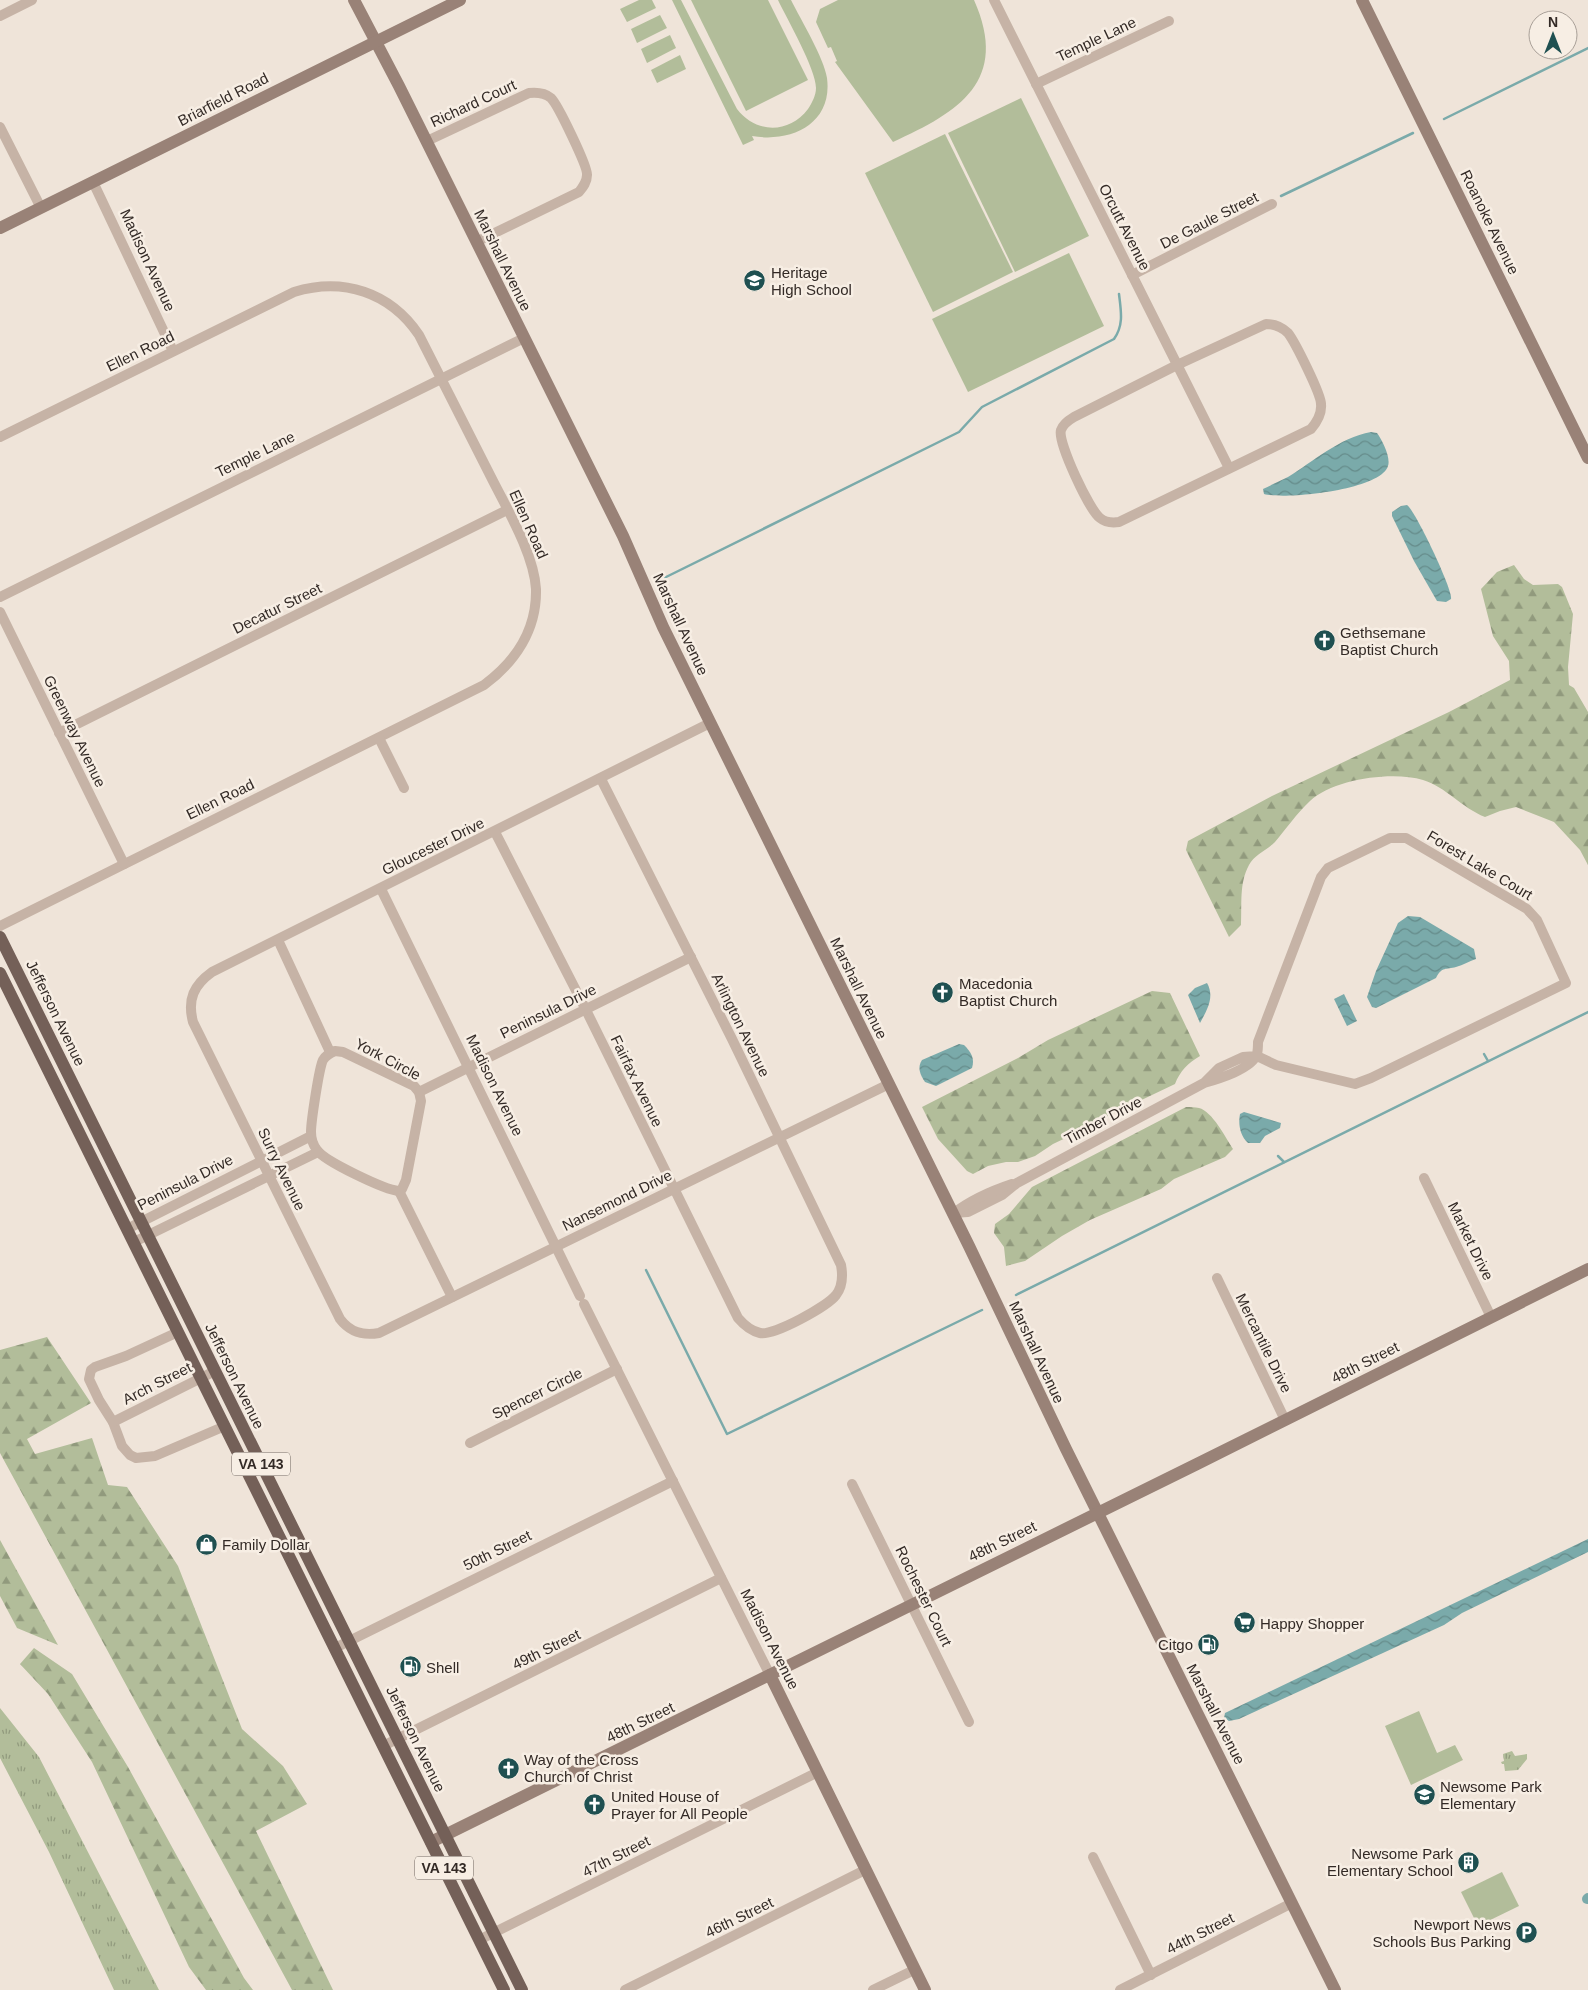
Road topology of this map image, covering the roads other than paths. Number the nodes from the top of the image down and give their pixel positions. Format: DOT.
graph roads {
  1 [pos="32,0"];
  2 [pos="354,0"];
  3 [pos="460,0"];
  4 [pos="994,0"];
  5 [pos="1362,0"];
  6 [pos="0,16"];
  7 [pos="1169,21"];
  8 [pos="376,41"];
  9 [pos="1036,84"];
  10 [pos="0,126"];
  11 [pos="426,141"];
  12 [pos="93,182"];
  13 [pos="1272,204"];
  14 [pos="41,208"];
  15 [pos="0,228"];
  16 [pos="476,242"];
  17 [pos="1132,275"];
  18 [pos="524,338"];
  19 [pos="173,351"];
  20 [pos="1177,365"];
  21 [pos="441,379"];
  22 [pos="0,437"];
  23 [pos="1588,458"];
  24 [pos="1229,468"];
  25 [pos="507,510"];
  26 [pos="0,597"];
  27 [pos="0,612"];
  28 [pos="710,723"];
  29 [pos="59,733"];
  30 [pos="379,738"];
  31 [pos="601,779"];
  32 [pos="404,788"];
  33 [pos="495,832"];
  34 [pos="124,864"];
  35 [pos="380,889"];
  36 [pos="0,926"];
  37 [pos="0,937"];
  38 [pos="278,940"];
  39 [pos="691,957"];
  40 [pos="0,973"];
  41 [pos="586,1010"];
  42 [pos="190,1013"];
  43 [pos="330,1052"];
  44 [pos="1256,1056"];
  45 [pos="468,1068"];
  46 [pos="889,1084"];
  47 [pos="419,1092"];
  48 [pos="311,1136"];
  49 [pos="779,1138"];
  50 [pos="318,1152"];
  51 [pos="261,1161"];
  52 [pos="268,1176"];
  53 [pos="1424,1178"];
  54 [pos="674,1189"];
  55 [pos="399,1191"];
  56 [pos="953,1213"];
  57 [pos="141,1222"];
  58 [pos="127,1228"];
  59 [pos="148,1235"];
  60 [pos="134,1242"];
  61 [pos="557,1246"];
  62 [pos="1588,1269"];
  63 [pos="1217,1278"];
  64 [pos="452,1297"];
  65 [pos="1491,1317"];
  66 [pos="178,1332"];
  67 [pos="356,1332"];
  68 [pos="761,1333"];
  69 [pos="617,1369"];
  70 [pos="215,1371"];
  71 [pos="201,1378"];
  72 [pos="1285,1420"];
  73 [pos="114,1422"];
  74 [pos="225,1426"];
  75 [pos="470,1443"];
  76 [pos="673,1481"];
  77 [pos="852,1484"];
  78 [pos="1098,1512"];
  79 [pos="721,1578"];
  80 [pos="911,1605"];
  81 [pos="349,1641"];
  82 [pos="335,1648"];
  83 [pos="770,1676"];
  84 [pos="969,1722"];
  85 [pos="397,1739"];
  86 [pos="383,1746"];
  87 [pos="818,1772"];
  88 [pos="446,1836"];
  89 [pos="431,1842"];
  90 [pos="1093,1857"];
  91 [pos="865,1870"];
  92 [pos="1292,1903"];
  93 [pos="494,1933"];
  94 [pos="479,1940"];
  95 [pos="914,1970"];
  96 [pos="1151,1975"];
  97 [pos="504,1990"];
  98 [pos="522,1990"];
  99 [pos="625,1990"];
  100 [pos="873,1990"];
  101 [pos="925,1990"];
  102 [pos="1120,1990"];
  103 [pos="1335,1990"];
  1 -- 6 [label="street"];
  2 -- 8 [label="street, Marshall Avenue"];
  3 -- 8 [label="street, Briarfield Road"];
  4 -- 9 [label="street, Orcutt Avenue"];
  5 -- 23 [label="street, Roanoke Avenue"];
  7 -- 9 [label="street, Temple Lane"];
  8 -- 11 [label="street, Marshall Avenue"];
  8 -- 12 [label="street, Briarfield Road"];
  9 -- 17 [label="street, Orcutt Avenue"];
  10 -- 14 [label="street"];
  11 -- 16 [label="street, Marshall Avenue"];
  11 -- 16 [label="street, Richard Court"];
  12 -- 14 [label="street, Briarfield Road"];
  12 -- 19 [label="street, Madison Avenue"];
  13 -- 17 [label="street, De Gaule Street"];
  14 -- 15 [label="street, Briarfield Road"];
  16 -- 18 [label="street, Marshall Avenue"];
  17 -- 20 [label="street, Orcutt Avenue"];
  18 -- 21 [label="street, Temple Lane"];
  18 -- 28 [label="street, Marshall Avenue"];
  19 -- 21 [label="street, Ellen Road"];
  19 -- 22 [label="street, Ellen Road"];
  20 -- 24 [label="street, Orcutt Avenue"];
  20 -- 24 [label="street"];
  20 -- 24 [label="street"];
  21 -- 25 [label="street, Ellen Road"];
  21 -- 26 [label="street, Temple Lane"];
  25 -- 29 [label="street, Decatur Street"];
  25 -- 30 [label="street, Ellen Road"];
  27 -- 29 [label="street, Greenway Avenue"];
  28 -- 31 [label="street, Gloucester Drive"];
  28 -- 46 [label="street, Marshall Avenue"];
  29 -- 34 [label="street, Greenway Avenue"];
  30 -- 32 [label="street"];
  30 -- 34 [label="street, Ellen Road"];
  31 -- 33 [label="street, Gloucester Drive"];
  31 -- 39 [label="street, Arlington Avenue"];
  33 -- 35 [label="street, Gloucester Drive"];
  33 -- 41 [label="street, Fairfax Avenue"];
  34 -- 36 [label="street, Ellen Road"];
  35 -- 38 [label="street, Gloucester Drive"];
  35 -- 45 [label="street, Madison Avenue"];
  37 -- 57 [label="main road, Jefferson Avenue / VA 143"];
  38 -- 42 [label="street, Gloucester Drive"];
  38 -- 43 [label="street, York Circle"];
  39 -- 41 [label="street, Peninsula Drive"];
  39 -- 49 [label="street, Arlington Avenue"];
  40 -- 58 [label="main road, Jefferson Avenue / VA 143"];
  41 -- 45 [label="street, Peninsula Drive"];
  41 -- 54 [label="street, Fairfax Avenue"];
  42 -- 51 [label="street, Surry Avenue"];
  43 -- 47 [label="street, York Circle"];
  43 -- 48 [label="street, York Circle"];
  44 -- 44 [label="street, Forest Lake Court"];
  44 -- 56 [label="street, Timber Drive"];
  45 -- 47 [label="street, Peninsula Drive"];
  45 -- 61 [label="street, Madison Avenue"];
  46 -- 49 [label="street, Nansemond Drive"];
  46 -- 56 [label="street, Marshall Avenue"];
  47 -- 55 [label="street, York Circle"];
  48 -- 50 [label="street"];
  48 -- 51 [label="street, Peninsula Drive"];
  49 -- 54 [label="street, Nansemond Drive"];
  49 -- 68 [label="street, Arlington Avenue"];
  50 -- 52 [label="street, Peninsula Drive"];
  50 -- 55 [label="street"];
  51 -- 52 [label="street, Surry Avenue"];
  51 -- 57 [label="street, Peninsula Drive"];
  52 -- 59 [label="street, Peninsula Drive"];
  52 -- 67 [label="street, Surry Avenue"];
  53 -- 65 [label="street, Market Drive"];
  54 -- 61 [label="street, Nansemond Drive"];
  54 -- 68 [label="street, Fairfax Avenue"];
  55 -- 64 [label="street"];
  56 -- 78 [label="street, Marshall Avenue"];
  57 -- 58 [label="street, Peninsula Drive"];
  57 -- 59 [label="main road, Jefferson Avenue / VA 143"];
  58 -- 60 [label="main road, Jefferson Avenue / VA 143"];
  59 -- 60 [label="street, Peninsula Drive"];
  59 -- 70 [label="main road, Jefferson Avenue / VA 143"];
  60 -- 66 [label="main road, Jefferson Avenue / VA 143"];
  61 -- 64 [label="street, Nansemond Drive"];
  61 -- 69 [label="street, Madison Avenue"];
  62 -- 65 [label="street, 48th Street"];
  63 -- 72 [label="street, Mercantile Drive"];
  64 -- 67 [label="street, Nansemond Drive"];
  65 -- 72 [label="street, 48th Street"];
  66 -- 71 [label="main road, Jefferson Avenue / VA 143"];
  66 -- 73 [label="street"];
  69 -- 75 [label="street, Spencer Circle"];
  69 -- 76 [label="street, Madison Avenue"];
  70 -- 71 [label="street, Arch Street"];
  70 -- 81 [label="main road, Jefferson Avenue / VA 143"];
  71 -- 73 [label="street, Arch Street"];
  71 -- 74 [label="main road, Jefferson Avenue / VA 143"];
  72 -- 78 [label="street, 48th Street"];
  73 -- 74 [label="street"];
  74 -- 82 [label="main road, Jefferson Avenue / VA 143"];
  76 -- 79 [label="street, Madison Avenue"];
  76 -- 81 [label="street, 50th Street"];
  77 -- 80 [label="street, Rochester Court"];
  78 -- 80 [label="street, 48th Street"];
  78 -- 92 [label="street, Marshall Avenue"];
  79 -- 83 [label="street, Madison Avenue"];
  79 -- 85 [label="street, 49th Street"];
  80 -- 83 [label="street, 48th Street"];
  80 -- 84 [label="street, Rochester Court"];
  81 -- 82 [label="street, 50th Street"];
  81 -- 85 [label="main road, Jefferson Avenue / VA 143"];
  82 -- 86 [label="main road, Jefferson Avenue / VA 143"];
  83 -- 87 [label="street, Madison Avenue"];
  83 -- 88 [label="street, 48th Street"];
  85 -- 86 [label="street, 49th Street"];
  85 -- 88 [label="main road, Jefferson Avenue / VA 143"];
  86 -- 89 [label="main road, Jefferson Avenue / VA 143"];
  87 -- 91 [label="street, Madison Avenue"];
  87 -- 93 [label="street, 47th Street"];
  88 -- 89 [label="street, 48th Street"];
  88 -- 93 [label="main road, Jefferson Avenue / VA 143"];
  89 -- 94 [label="main road, Jefferson Avenue / VA 143"];
  90 -- 96 [label="street"];
  91 -- 95 [label="street, Madison Avenue"];
  91 -- 99 [label="street, 46th Street"];
  92 -- 96 [label="street, 44th Street"];
  92 -- 103 [label="street, Marshall Avenue"];
  93 -- 94 [label="street, 47th Street"];
  93 -- 98 [label="main road, Jefferson Avenue / VA 143"];
  94 -- 97 [label="main road, Jefferson Avenue / VA 143"];
  95 -- 100 [label="street"];
  95 -- 101 [label="street, Madison Avenue"];
  96 -- 102 [label="street, 44th Street"];
}
